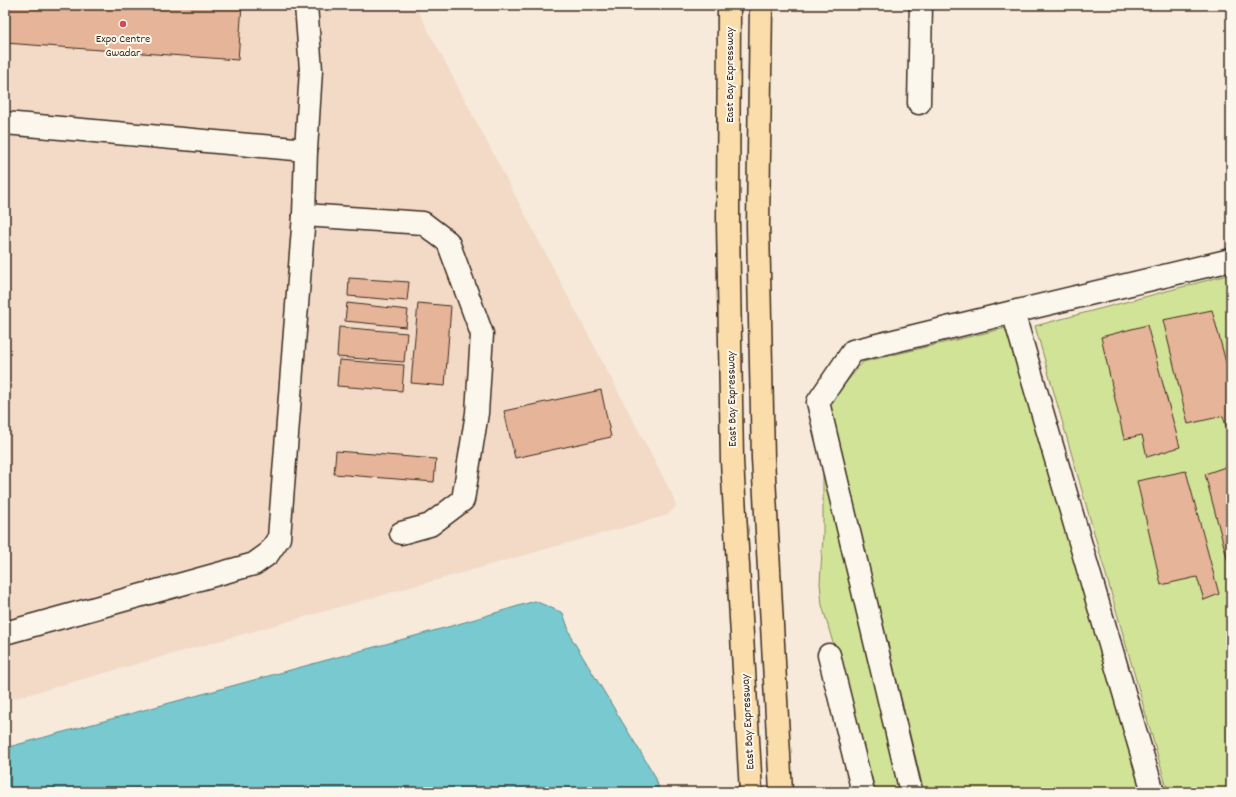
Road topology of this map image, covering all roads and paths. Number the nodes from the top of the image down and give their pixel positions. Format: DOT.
graph roads {
  1 [pos="306,5"];
  2 [pos="729,5"];
  3 [pos="761,5"];
  4 [pos="921,5"];
  5 [pos="919,103"];
  6 [pos="5,123"];
  7 [pos="306,150"];
  8 [pos="304,215"];
  9 [pos="1231,260"];
  10 [pos="1013,312"];
  11 [pos="401,533"];
  12 [pos="5,633"];
  13 [pos="829,655"];
  14 [pos="751,792"];
  15 [pos="781,792"];
  16 [pos="863,792"];
  17 [pos="911,792"];
  18 [pos="1153,792"];
  1 -- 7 [label="street"];
  2 -- 14 [label="main road, East Bay Expressway"];
  3 -- 15 [label="main road"];
  4 -- 5 [label="street"];
  6 -- 7 [label="street"];
  7 -- 8 [label="street"];
  8 -- 11 [label="street"];
  8 -- 12 [label="street"];
  9 -- 10 [label="street"];
  10 -- 17 [label="street"];
  10 -- 18 [label="street"];
  13 -- 16 [label="street"];
}
